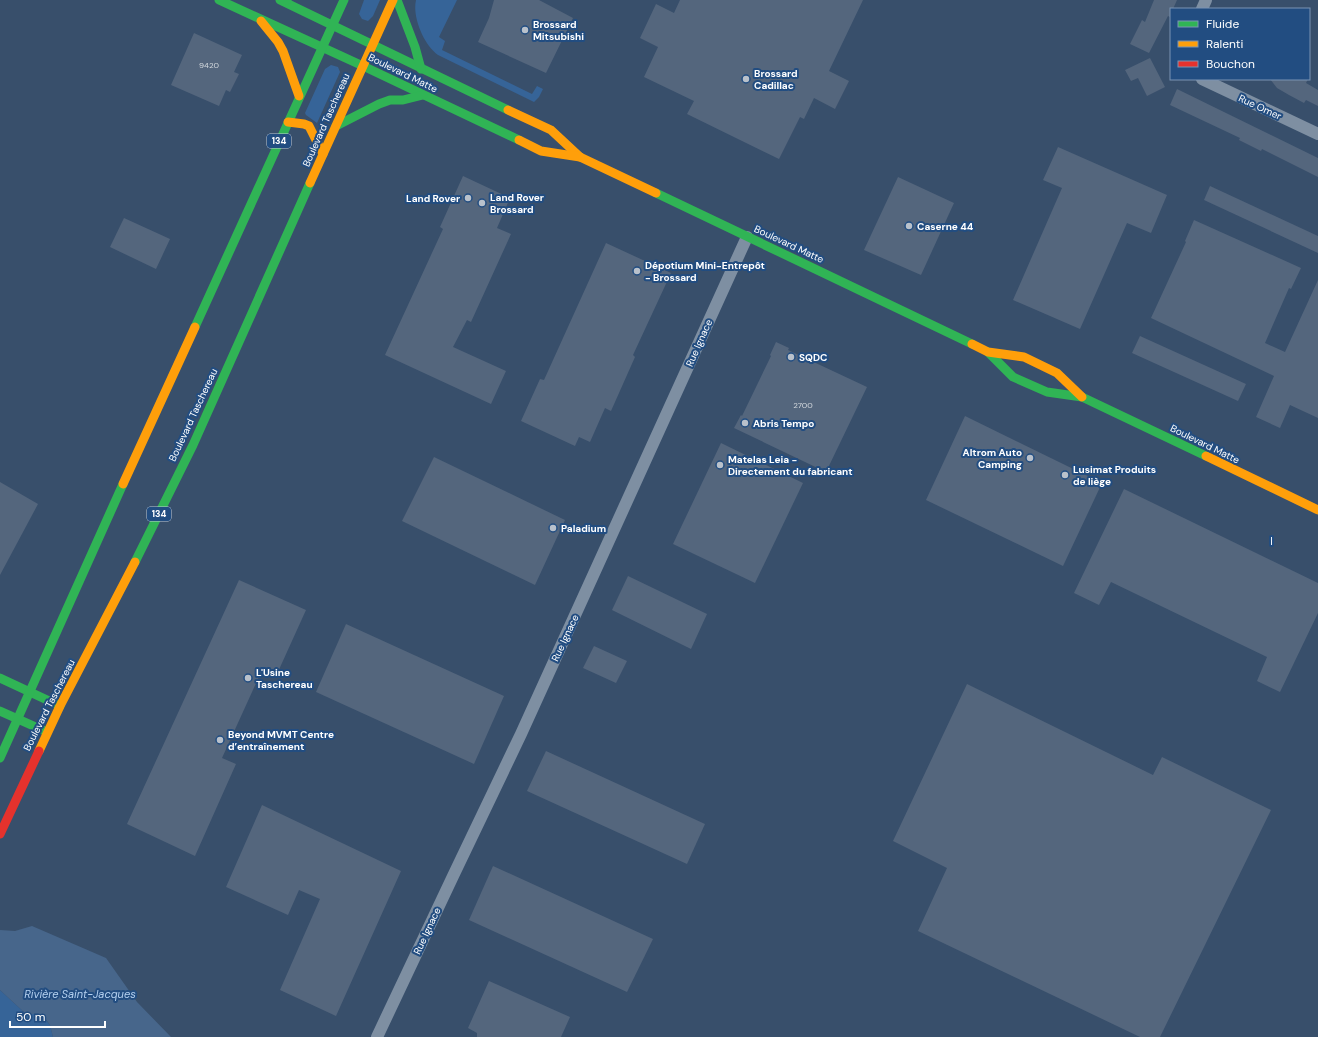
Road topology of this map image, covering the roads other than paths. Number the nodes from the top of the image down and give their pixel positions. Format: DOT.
graph roads {
  1 [pos="219,0"];
  2 [pos="283,0"];
  3 [pos="344,0"];
  4 [pos="393,0"];
  5 [pos="397,0"];
  6 [pos="261,21"];
  7 [pos="332,26"];
  8 [pos="372,45"];
  9 [pos="322,48"];
  10 [pos="363,66"];
  11 [pos="421,69"];
  12 [pos="1204,80"];
  13 [pos="423,95"];
  14 [pos="299,96"];
  15 [pos="288,122"];
  16 [pos="336,126"];
  17 [pos="1318,134"];
  18 [pos="323,154"];
  19 [pos="580,157"];
  20 [pos="747,237"];
  21 [pos="988,352"];
  22 [pos="1082,397"];
  23 [pos="1318,510"];
  24 [pos="0,678"];
  25 [pos="30,692"];
  26 [pos="60,706"];
  27 [pos="0,711"];
  28 [pos="18,719"];
  29 [pos="47,732"];
  30 [pos="0,758"];
  31 [pos="0,834"];
  32 [pos="377,1037"];
  1 -- 6 [label="main road, Boulevard Matte"];
  2 -- 7 [label="main road, Boulevard Matte"];
  3 -- 7 [label="main road, Boulevard Taschereau / 134"];
  4 -- 8 [label="main road, Boulevard Taschereau / 134"];
  5 -- 11 [label="main road"];
  6 -- 9 [label="main road, Boulevard Matte"];
  6 -- 14 [label="main road"];
  7 -- 8 [label="main road, Boulevard Matte"];
  7 -- 9 [label="main road, Boulevard Taschereau / 134"];
  8 -- 10 [label="main road, Boulevard Taschereau / 134"];
  8 -- 11 [label="main road, Boulevard Matte"];
  9 -- 10 [label="main road, Boulevard Matte"];
  9 -- 14 [label="main road, Boulevard Taschereau / 134"];
  10 -- 13 [label="main road, Boulevard Matte"];
  10 -- 16 [label="main road, Boulevard Taschereau / 134"];
  11 -- 19 [label="main road, Boulevard Matte"];
  12 -- 17 [label="street, Rue Omer"];
  13 -- 16 [label="main road"];
  13 -- 19 [label="main road, Boulevard Matte"];
  14 -- 15 [label="main road, Boulevard Taschereau / 134"];
  15 -- 18 [label="main road"];
  15 -- 25 [label="main road, Boulevard Taschereau / 134"];
  16 -- 18 [label="main road, Boulevard Taschereau / 134"];
  18 -- 26 [label="main road, Boulevard Taschereau / 134"];
  19 -- 20 [label="main road, Boulevard Matte"];
  20 -- 21 [label="main road, Boulevard Matte"];
  20 -- 32 [label="street, Rue Ignace"];
  21 -- 22 [label="main road, Boulevard Matte"];
  21 -- 22 [label="main road, Boulevard Matte"];
  22 -- 23 [label="main road, Boulevard Matte"];
  24 -- 25 [label="main road"];
  25 -- 26 [label="main road"];
  25 -- 28 [label="main road, Boulevard Taschereau / 134"];
  26 -- 29 [label="main road, Boulevard Taschereau / 134"];
  27 -- 28 [label="main road"];
  28 -- 29 [label="main road"];
  28 -- 30 [label="main road, Boulevard Taschereau / 134"];
  29 -- 31 [label="main road, Boulevard Taschereau / 134"];
}
